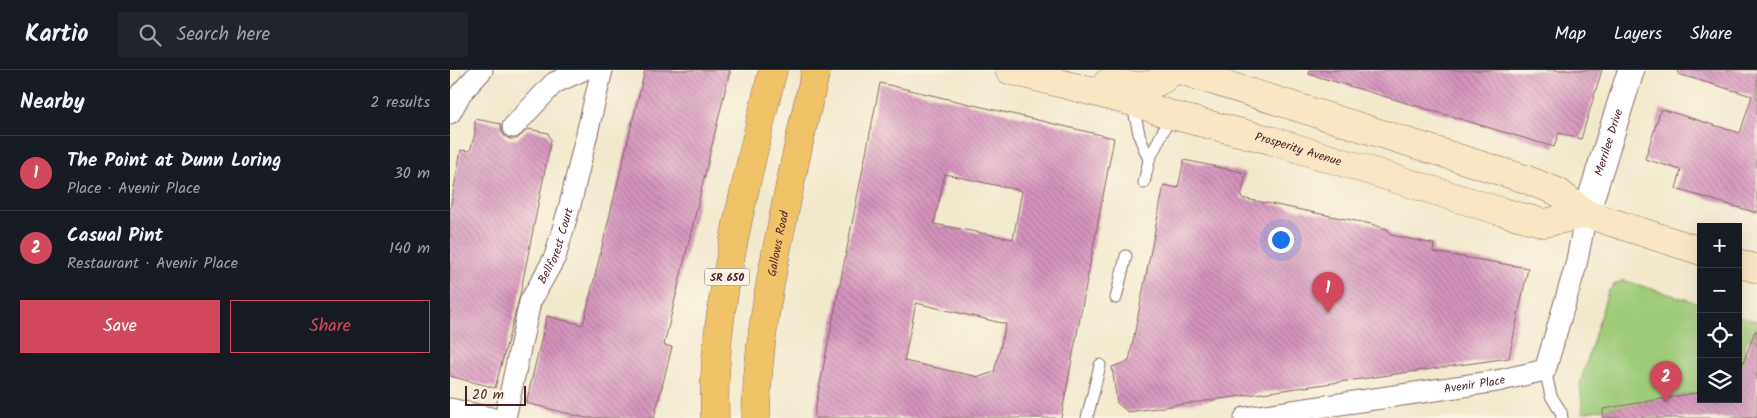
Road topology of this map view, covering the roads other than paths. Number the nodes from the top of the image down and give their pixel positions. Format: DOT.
graph roads {
  1 [pos="482,70"];
  2 [pos="583,70"];
  3 [pos="602,70"];
  4 [pos="773,70"];
  5 [pos="816,70"];
  6 [pos="1172,70"];
  7 [pos="1178,70"];
  8 [pos="1631,70"];
  9 [pos="1021,73"];
  10 [pos="1125,100"];
  11 [pos="450,113"];
  12 [pos="1171,114"];
  13 [pos="512,127"];
  14 [pos="1149,160"];
  15 [pos="1144,183"];
  16 [pos="1586,214"];
  17 [pos="1697,250"];
  18 [pos="1126,256"];
  19 [pos="1742,264"];
  20 [pos="1757,269"];
  21 [pos="1116,298"];
  22 [pos="1100,365"];
  23 [pos="1545,370"];
  24 [pos="450,409"];
  25 [pos="491,418"];
  26 [pos="505,418"];
  27 [pos="715,418"];
  28 [pos="756,418"];
  29 [pos="1088,418"];
  30 [pos="1245,418"];
  31 [pos="1562,418"];
  1 -- 11 [label="street"];
  2 -- 13 [label="street"];
  3 -- 26 [label="street, Bellforest Court"];
  4 -- 27 [label="main road, SR 650"];
  5 -- 28 [label="main road, Gallows Road"];
  6 -- 9 [label="main road"];
  7 -- 16 [label="main road, Prosperity Avenue"];
  8 -- 16 [label="street, Merrilee Drive"];
  9 -- 10 [label="main road, Prosperity Avenue"];
  10 -- 12 [label="main road, Prosperity Avenue"];
  10 -- 14 [label="lane"];
  12 -- 14 [label="lane"];
  12 -- 16 [label="main road, Prosperity Avenue"];
  14 -- 15 [label="lane"];
  16 -- 17 [label="main road, Prosperity Avenue"];
  16 -- 23 [label="street"];
  18 -- 21 [label="lane"];
  19 -- 20 [label="main road"];
  22 -- 29 [label="lane"];
  23 -- 30 [label="street, Avenir Place"];
  23 -- 31 [label="lane"];
  24 -- 25 [label="street"];
}
